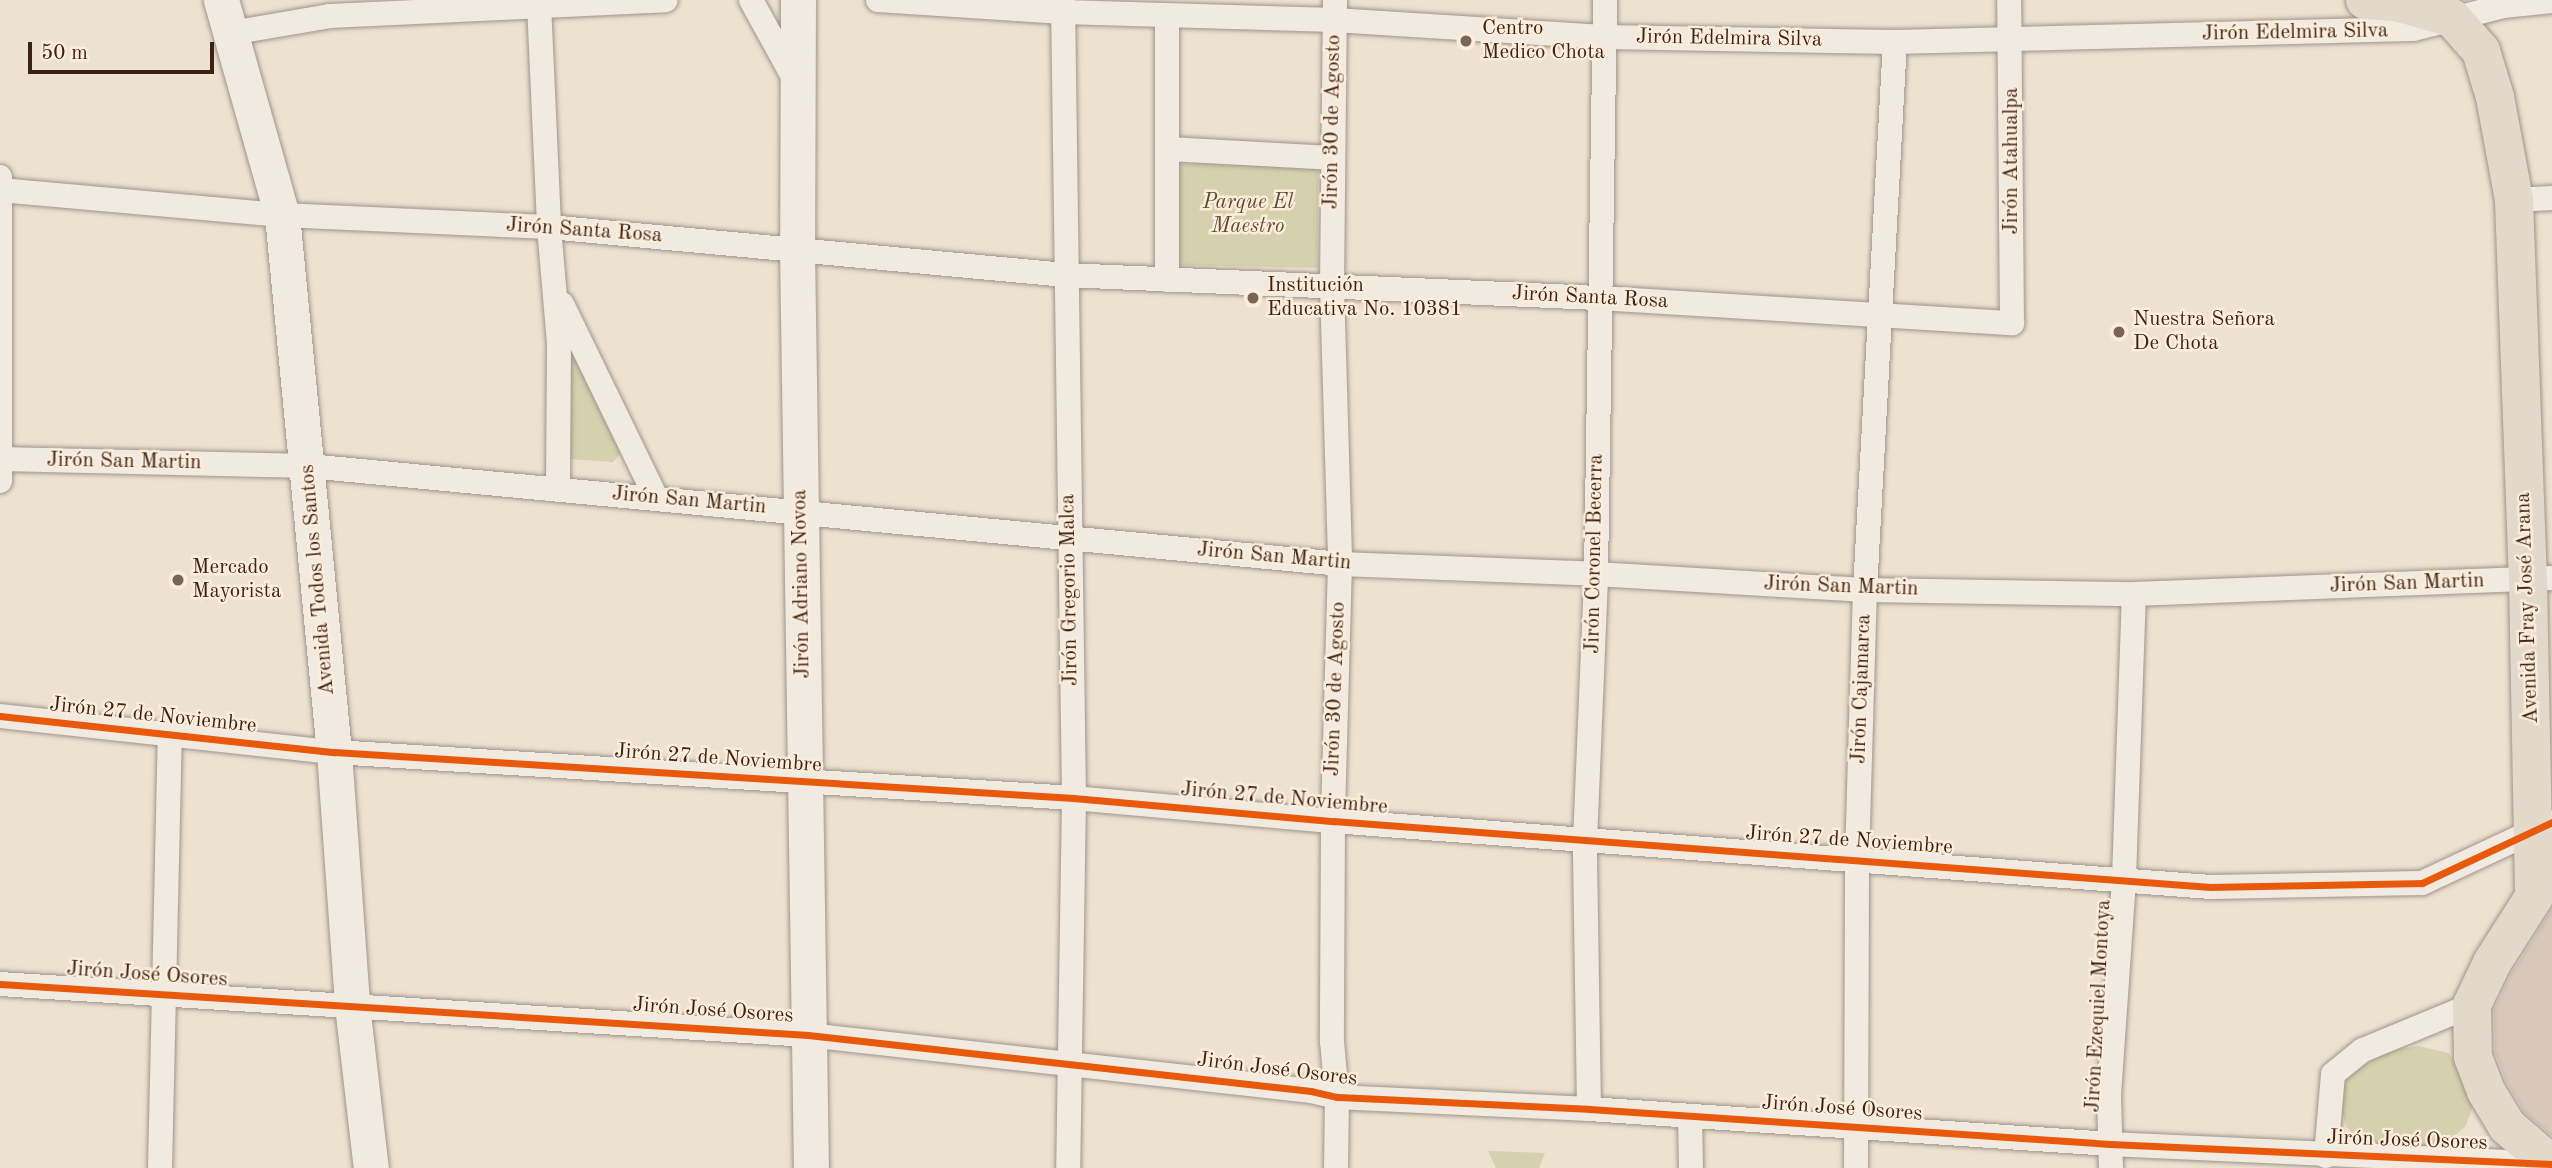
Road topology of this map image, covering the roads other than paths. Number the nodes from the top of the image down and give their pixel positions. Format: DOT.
graph roads {
  1 [pos="221,0"];
  2 [pos="666,0"];
  3 [pos="751,0"];
  4 [pos="798,0"];
  5 [pos="878,0"];
  6 [pos="1605,0"];
  7 [pos="2009,0"];
  8 [pos="2364,0"];
  9 [pos="2552,1"];
  10 [pos="539,4"];
  11 [pos="1063,6"];
  12 [pos="1334,10"];
  13 [pos="1167,16"];
  14 [pos="2452,18"];
  15 [pos="230,33"];
  16 [pos="1603,37"];
  17 [pos="2011,38"];
  18 [pos="1895,42"];
  19 [pos="797,84"];
  20 [pos="1167,149"];
  21 [pos="1333,158"];
  22 [pos="1,186"];
  23 [pos="2552,198"];
  24 [pos="2514,200"];
  25 [pos="282,215"];
  26 [pos="549,227"];
  27 [pos="797,249"];
  28 [pos="1065,275"];
  29 [pos="1167,280"];
  30 [pos="1332,287"];
  31 [pos="554,288"];
  32 [pos="1600,298"];
  33 [pos="1,314"];
  34 [pos="1880,314"];
  35 [pos="2012,323"];
  36 [pos="0,459"];
  37 [pos="308,466"];
  38 [pos="0,481"];
  39 [pos="558,489"];
  40 [pos="656,498"];
  41 [pos="801,512"];
  42 [pos="1069,538"];
  43 [pos="1340,564"];
  44 [pos="1595,574"];
  45 [pos="2540,579"];
  46 [pos="1865,590"];
  47 [pos="2134,594"];
  48 [pos="0,716"];
  49 [pos="170,737"];
  50 [pos="334,752"];
  51 [pos="805,782"];
  52 [pos="1074,798"];
  53 [pos="1333,821"];
  54 [pos="2543,826"];
  55 [pos="1585,841"];
  56 [pos="1857,858"];
  57 [pos="2124,878"];
  58 [pos="0,984"];
  59 [pos="163,994"];
  60 [pos="352,1005"];
  61 [pos="2472,1005"];
  62 [pos="808,1035"];
  63 [pos="1069,1063"];
  64 [pos="1337,1097"];
  65 [pos="1589,1109"];
  66 [pos="1690,1116"];
  67 [pos="1856,1128"];
  68 [pos="2110,1156"];
  69 [pos="2326,1156"];
  70 [pos="2552,1166"];
  71 [pos="160,1168"];
  72 [pos="371,1168"];
  73 [pos="810,1168"];
  74 [pos="1068,1168"];
  75 [pos="1336,1168"];
  76 [pos="1691,1168"];
  77 [pos="1856,1168"];
  1 -- 15 [label="street, Avenida Todos los Santos"];
  2 -- 10 [label="street"];
  3 -- 19 [label="street"];
  4 -- 19 [label="street, Jirón Adriano Novoa"];
  5 -- 11 [label="street, Jirón Edelmira Silva"];
  6 -- 16 [label="street, Jirón Coronel Becerra"];
  7 -- 17 [label="street, Jirón Atahualpa"];
  8 -- 14 [label="main road"];
  9 -- 14 [label="street, Jirón Edelmira Silva"];
  10 -- 15 [label="street"];
  10 -- 26 [label="street"];
  11 -- 13 [label="street, Jirón Edelmira Silva"];
  11 -- 28 [label="street, Jirón Gregorio Malca"];
  12 -- 13 [label="street, Jirón Edelmira Silva"];
  12 -- 16 [label="street, Jirón Edelmira Silva"];
  12 -- 21 [label="street, Jirón 30 de Agosto"];
  13 -- 20 [label="street"];
  14 -- 17 [label="street, Jirón Edelmira Silva"];
  14 -- 24 [label="main road, Avenida Fray José Arana"];
  15 -- 25 [label="street, Avenida Todos los Santos"];
  16 -- 18 [label="street, Jirón Edelmira Silva"];
  16 -- 32 [label="street, Jirón Coronel Becerra"];
  17 -- 18 [label="street, Jirón Edelmira Silva"];
  17 -- 35 [label="street, Jirón Atahualpa"];
  18 -- 34 [label="street, Jirón Cajamarca"];
  19 -- 27 [label="street, Jirón Adriano Novoa"];
  20 -- 21 [label="street"];
  20 -- 29 [label="street"];
  21 -- 30 [label="street, Jirón 30 de Agosto"];
  22 -- 25 [label="street, Jirón Santa Rosa"];
  22 -- 33 [label="street"];
  23 -- 24 [label="street"];
  24 -- 45 [label="main road, Avenida Fray José Arana"];
  25 -- 26 [label="street, Jirón Santa Rosa"];
  25 -- 37 [label="street, Avenida Todos los Santos"];
  26 -- 27 [label="street, Jirón Santa Rosa"];
  26 -- 31 [label="street"];
  27 -- 28 [label="street, Jirón Santa Rosa"];
  27 -- 41 [label="street, Jirón Adriano Novoa"];
  28 -- 29 [label="street, Jirón Santa Rosa"];
  28 -- 42 [label="street, Jirón Gregorio Malca"];
  29 -- 30 [label="street, Jirón Santa Rosa"];
  30 -- 32 [label="street, Jirón Santa Rosa"];
  30 -- 43 [label="street, Jirón 30 de Agosto"];
  31 -- 39 [label="street"];
  31 -- 40 [label="street"];
  32 -- 34 [label="street, Jirón Santa Rosa"];
  32 -- 44 [label="street, Jirón Coronel Becerra"];
  33 -- 36 [label="street"];
  34 -- 35 [label="street, Jirón Santa Rosa"];
  34 -- 46 [label="street, Jirón Cajamarca"];
  36 -- 37 [label="street, Jirón San Martin"];
  36 -- 38 [label="street"];
  37 -- 39 [label="street, Jirón San Martin"];
  37 -- 50 [label="street, Avenida Todos los Santos"];
  39 -- 40 [label="street, Jirón San Martin"];
  40 -- 41 [label="street, Jirón San Martin"];
  41 -- 42 [label="street, Jirón San Martin"];
  41 -- 51 [label="street, Jirón Adriano Novoa"];
  42 -- 43 [label="street, Jirón San Martin"];
  42 -- 52 [label="street, Jirón Gregorio Malca"];
  43 -- 44 [label="street, Jirón San Martin"];
  43 -- 53 [label="street, Jirón 30 de Agosto"];
  44 -- 46 [label="street, Jirón San Martin"];
  44 -- 55 [label="street, Jirón Coronel Becerra"];
  45 -- 47 [label="street, Jirón San Martin"];
  45 -- 54 [label="main road, Avenida Fray José Arana"];
  46 -- 47 [label="street, Jirón San Martin"];
  46 -- 56 [label="street, Jirón Cajamarca"];
  47 -- 57 [label="street, Jirón Ezequiel Montoya"];
  48 -- 49 [label="street, Jirón 27 de Noviembre"];
  49 -- 50 [label="street, Jirón 27 de Noviembre"];
  49 -- 59 [label="street"];
  50 -- 51 [label="street, Jirón 27 de Noviembre"];
  50 -- 60 [label="street, Avenida Todos los Santos"];
  51 -- 52 [label="street, Jirón 27 de Noviembre"];
  51 -- 62 [label="street, Jirón Adriano Novoa"];
  52 -- 53 [label="street, Jirón 27 de Noviembre"];
  52 -- 63 [label="street, Jirón Gregorio Malca"];
  53 -- 55 [label="street, Jirón 27 de Noviembre"];
  53 -- 64 [label="street, Jirón 30 de Agosto"];
  54 -- 57 [label="street, Jirón 27 de Noviembre"];
  54 -- 61 [label="main road, Avenida Fray José Arana"];
  55 -- 56 [label="street, Jirón 27 de Noviembre"];
  55 -- 65 [label="street, Jirón Coronel Becerra"];
  56 -- 57 [label="street, Jirón 27 de Noviembre"];
  56 -- 67 [label="street, Jirón Cajamarca"];
  57 -- 68 [label="street, Jirón Ezequiel Montoya"];
  58 -- 59 [label="street, Jirón José Osores"];
  59 -- 60 [label="street, Jirón José Osores"];
  59 -- 71 [label="street"];
  60 -- 62 [label="street, Jirón José Osores"];
  60 -- 72 [label="street, Avenida Todos los Santos"];
  61 -- 69 [label="street"];
  61 -- 70 [label="main road, Avenida Fray José Arana"];
  62 -- 63 [label="street, Jirón José Osores"];
  62 -- 73 [label="street, Jirón Adriano Novoa"];
  63 -- 64 [label="street, Jirón José Osores"];
  63 -- 74 [label="street, Jirón Gregorio Malca"];
  64 -- 65 [label="street, Jirón José Osores"];
  64 -- 75 [label="street, Jirón 30 de Agosto"];
  65 -- 66 [label="street, Jirón José Osores"];
  66 -- 67 [label="street, Jirón José Osores"];
  66 -- 76 [label="street"];
  67 -- 68 [label="street, Jirón José Osores"];
  67 -- 77 [label="street, Jirón Cajamarca"];
  68 -- 69 [label="street, Jirón José Osores"];
  69 -- 70 [label="street, Jirón José Osores"];
}
